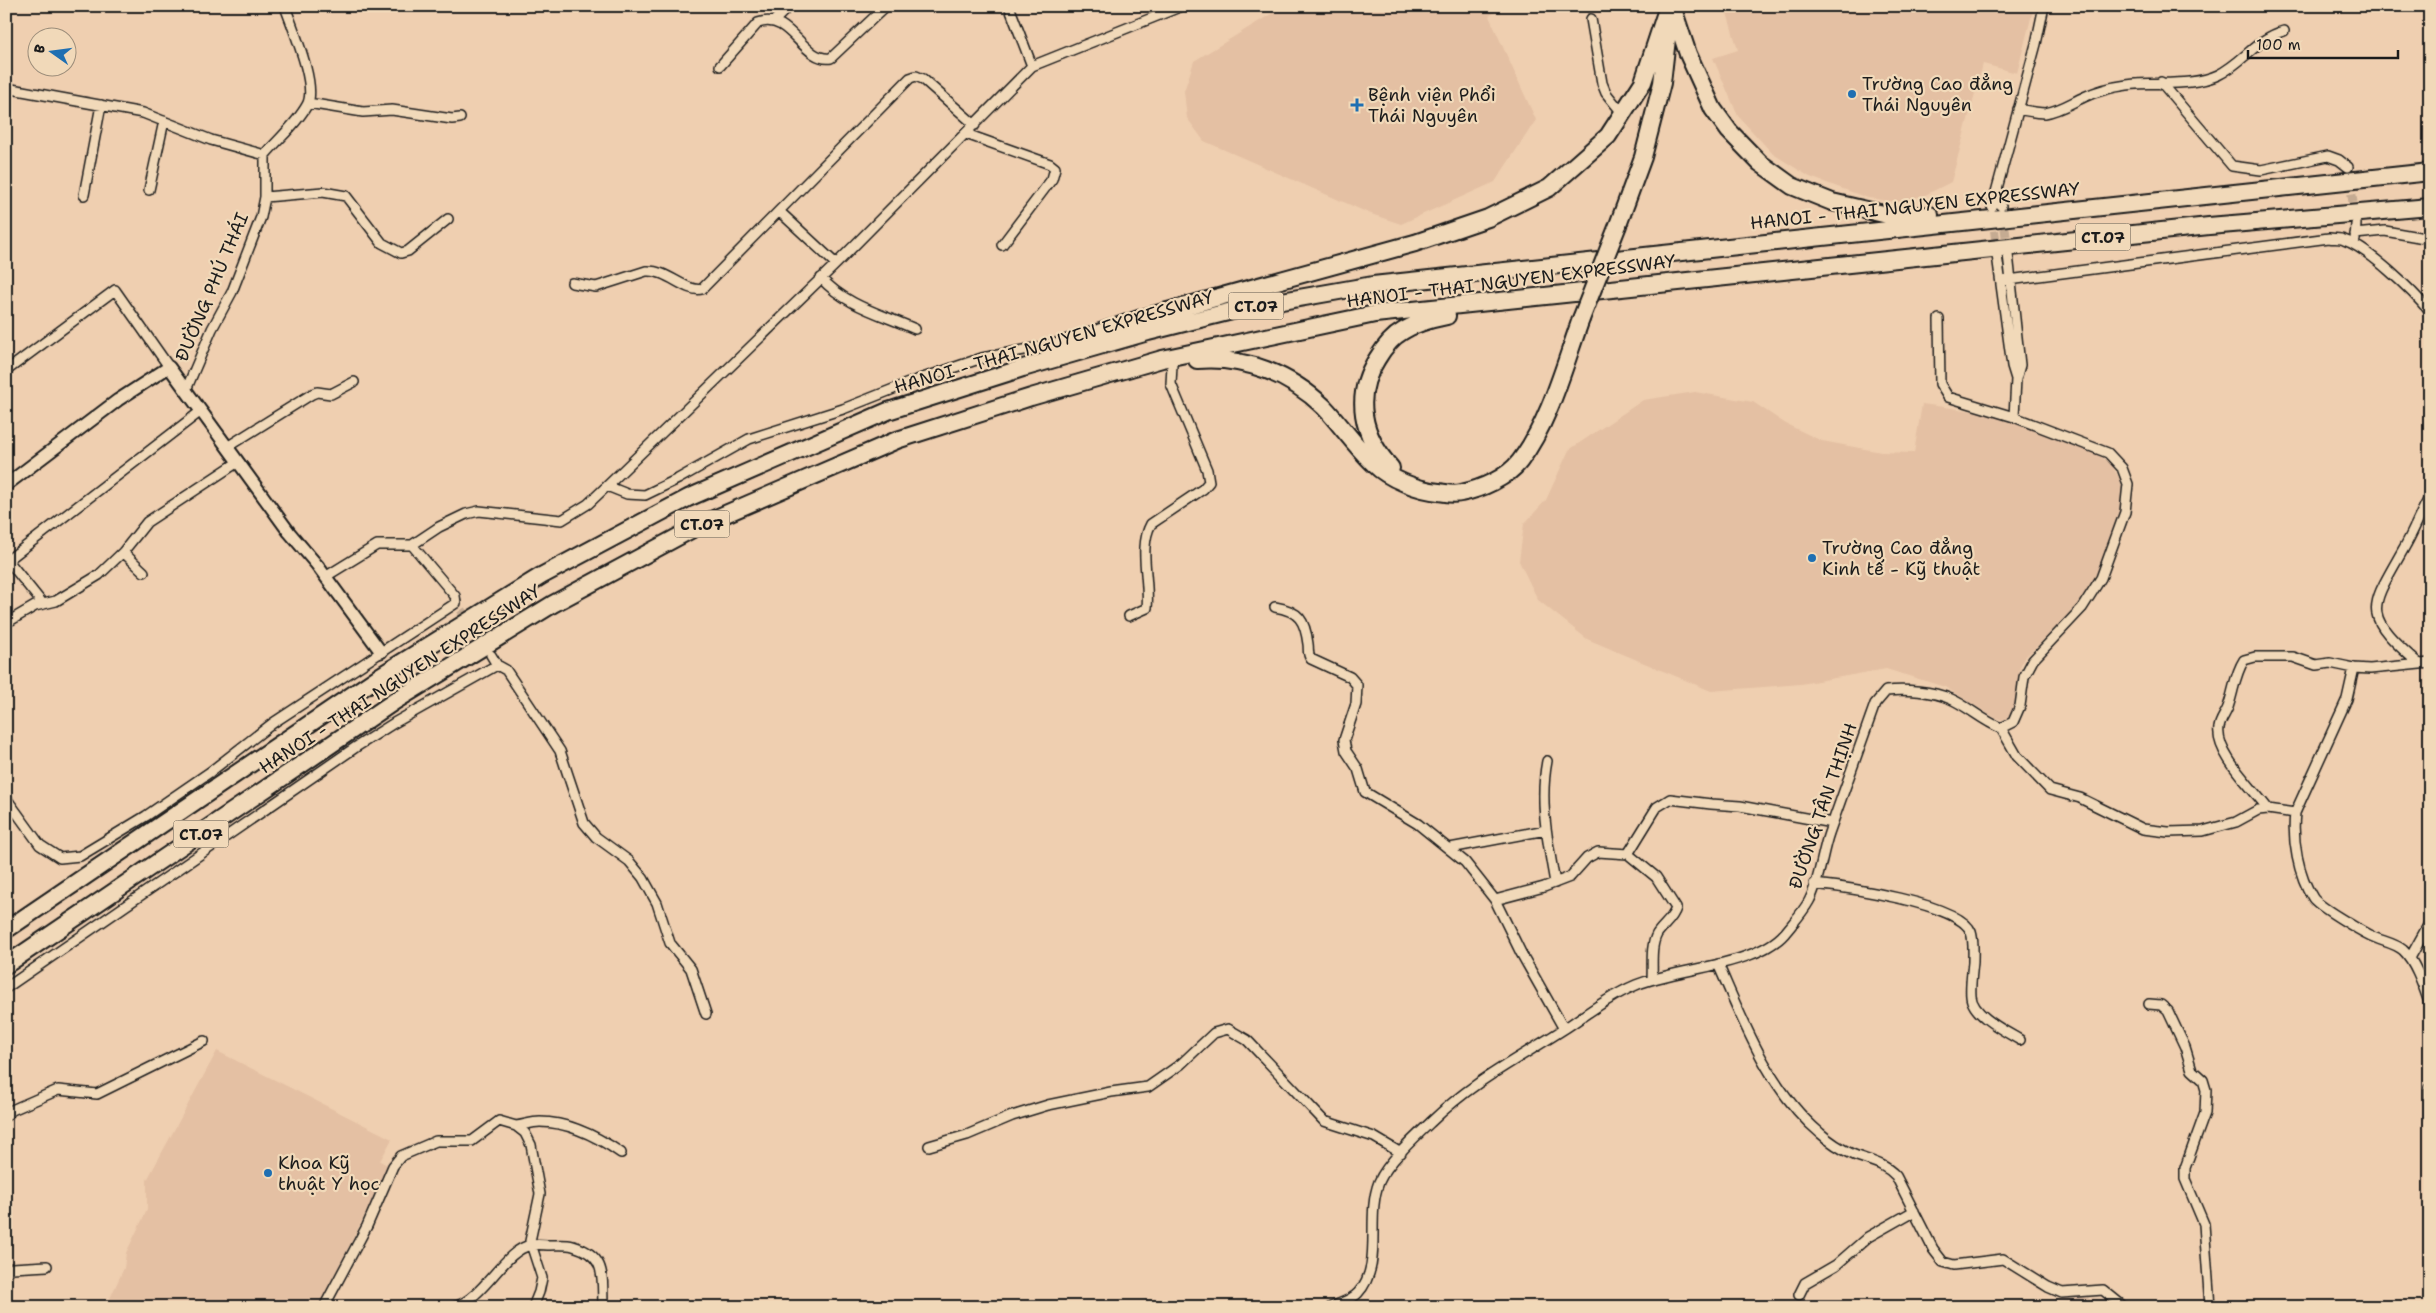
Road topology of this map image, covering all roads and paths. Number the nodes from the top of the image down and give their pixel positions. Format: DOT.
graph roads {
  1 [pos="285,6"];
  2 [pos="789,6"];
  3 [pos="886,6"];
  4 [pos="1009,6"];
  5 [pos="1181,6"];
  6 [pos="1670,6"];
  7 [pos="2044,6"];
  8 [pos="1591,19"];
  9 [pos="774,21"];
  10 [pos="2284,31"];
  11 [pos="720,66"];
  12 [pos="1032,66"];
  13 [pos="2161,82"];
  14 [pos="6,88"];
  15 [pos="308,103"];
  16 [pos="101,105"];
  17 [pos="2018,109"];
  18 [pos="1623,114"];
  19 [pos="460,118"];
  20 [pos="164,121"];
  21 [pos="975,125"];
  22 [pos="966,134"];
  23 [pos="265,155"];
  24 [pos="2348,167"];
  25 [pos="2430,172"];
  26 [pos="1997,187"];
  27 [pos="149,190"];
  28 [pos="84,195"];
  29 [pos="2207,196"];
  30 [pos="265,197"];
  31 [pos="2002,206"];
  32 [pos="1992,207"];
  33 [pos="2430,207"];
  34 [pos="780,212"];
  35 [pos="448,219"];
  36 [pos="2430,239"];
  37 [pos="1002,244"];
  38 [pos="2354,245"];
  39 [pos="2008,254"];
  40 [pos="1997,255"];
  41 [pos="836,264"];
  42 [pos="1776,271"];
  43 [pos="821,278"];
  44 [pos="2012,280"];
  45 [pos="2001,281"];
  46 [pos="572,283"];
  47 [pos="2430,312"];
  48 [pos="1939,319"];
  49 [pos="915,329"];
  50 [pos="1077,340"];
  51 [pos="1172,366"];
  52 [pos="169,367"];
  53 [pos="6,371"];
  54 [pos="2016,379"];
  55 [pos="354,382"];
  56 [pos="186,390"];
  57 [pos="1031,397"];
  58 [pos="201,411"];
  59 [pos="888,411"];
  60 [pos="2014,417"];
  61 [pos="227,447"];
  62 [pos="238,462"];
  63 [pos="1404,482"];
  64 [pos="6,485"];
  65 [pos="607,486"];
  66 [pos="2430,496"];
  67 [pos="412,545"];
  68 [pos="123,552"];
  69 [pos="7,559"];
  70 [pos="144,572"];
  71 [pos="326,577"];
  72 [pos="43,604"];
  73 [pos="1275,607"];
  74 [pos="1129,616"];
  75 [pos="6,623"];
  76 [pos="381,652"];
  77 [pos="491,655"];
  78 [pos="2418,663"];
  79 [pos="2430,663"];
  80 [pos="497,665"];
  81 [pos="2354,668"];
  82 [pos="2001,728"];
  83 [pos="1547,761"];
  84 [pos="6,798"];
  85 [pos="2268,809"];
  86 [pos="2296,813"];
  87 [pos="1832,824"];
  88 [pos="1546,830"];
  89 [pos="1450,848"];
  90 [pos="1628,854"];
  91 [pos="1555,883"];
  92 [pos="1814,884"];
  93 [pos="1495,900"];
  94 [pos="2430,922"];
  95 [pos="6,930"];
  96 [pos="2410,958"];
  97 [pos="1718,964"];
  98 [pos="6,965"];
  99 [pos="1652,979"];
  100 [pos="6,988"];
  101 [pos="2149,1004"];
  102 [pos="2430,1005"];
  103 [pos="706,1014"];
  104 [pos="1564,1029"];
  105 [pos="2020,1040"];
  106 [pos="204,1041"];
  107 [pos="2430,1088"];
  108 [pos="6,1116"];
  109 [pos="2430,1116"];
  110 [pos="516,1126"];
  111 [pos="930,1146"];
  112 [pos="621,1153"];
  113 [pos="1401,1153"];
  114 [pos="1914,1211"];
  115 [pos="530,1245"];
  116 [pos="46,1266"];
  117 [pos="6,1273"];
  118 [pos="1799,1295"];
  119 [pos="324,1307"];
  120 [pos="454,1307"];
  121 [pos="533,1307"];
  122 [pos="603,1307"];
  123 [pos="1331,1307"];
  124 [pos="2124,1307"];
  125 [pos="2210,1307"];
  1 -- 15 [label="street"];
  2 -- 9 [label="street"];
  3 -- 9 [label="street"];
  4 -- 12 [label="street"];
  5 -- 12 [label="street"];
  6 -- 18 [label="highway"];
  6 -- 29 [label="highway"];
  6 -- 63 [label="highway, bridge"];
  7 -- 17 [label="street"];
  8 -- 18 [label="street"];
  9 -- 11 [label="street"];
  10 -- 13 [label="street"];
  12 -- 21 [label="street"];
  13 -- 17 [label="street"];
  13 -- 24 [label="street"];
  14 -- 16 [label="street"];
  15 -- 19 [label="street"];
  15 -- 23 [label="street"];
  16 -- 20 [label="street"];
  16 -- 28 [label="street"];
  17 -- 26 [label="street"];
  18 -- 50 [label="highway"];
  20 -- 23 [label="street"];
  20 -- 27 [label="street"];
  21 -- 22 [label="street"];
  21 -- 34 [label="street"];
  22 -- 37 [label="street"];
  22 -- 41 [label="street"];
  23 -- 30 [label="street, ĐƯỜNG PHÚ THÁI"];
  25 -- 29 [label="highway, HANOI - THAI NGUYEN EXPRESSWAY / CT.07"];
  26 -- 31 [label="street"];
  26 -- 32 [label="street"];
  29 -- 59 [label="highway, HANOI - THAI NGUYEN EXPRESSWAY / CT.07"];
  30 -- 35 [label="street"];
  30 -- 56 [label="street, ĐƯỜNG PHÚ THÁI"];
  33 -- 42 [label="highway, HANOI - THAI NGUYEN EXPRESSWAY / CT.07"];
  34 -- 41 [label="street"];
  34 -- 46 [label="street"];
  36 -- 38 [label="street"];
  38 -- 44 [label="street"];
  38 -- 47 [label="street"];
  39 -- 44 [label="street"];
  40 -- 45 [label="street"];
  41 -- 43 [label="street"];
  42 -- 57 [label="highway, HANOI - THAI NGUYEN EXPRESSWAY / CT.07"];
  42 -- 63 [label="highway"];
  43 -- 49 [label="street"];
  43 -- 65 [label="street"];
  44 -- 45 [label="street"];
  44 -- 54 [label="street"];
  45 -- 54 [label="street"];
  48 -- 60 [label="street"];
  50 -- 59 [label="highway"];
  50 -- 65 [label="street"];
  51 -- 57 [label="highway"];
  51 -- 63 [label="highway"];
  51 -- 74 [label="street"];
  52 -- 53 [label="street"];
  52 -- 56 [label="street"];
  52 -- 64 [label="street"];
  54 -- 60 [label="street"];
  55 -- 61 [label="street"];
  56 -- 58 [label="street"];
  57 -- 98 [label="highway, HANOI - THAI NGUYEN EXPRESSWAY / CT.07"];
  58 -- 61 [label="street"];
  58 -- 69 [label="street"];
  59 -- 95 [label="highway, HANOI - THAI NGUYEN EXPRESSWAY / CT.07"];
  60 -- 82 [label="street"];
  61 -- 62 [label="street"];
  62 -- 68 [label="street"];
  62 -- 71 [label="street"];
  65 -- 67 [label="street"];
  66 -- 78 [label="street"];
  67 -- 71 [label="street"];
  67 -- 76 [label="street"];
  68 -- 70 [label="street"];
  68 -- 72 [label="street"];
  69 -- 72 [label="street"];
  71 -- 76 [label="street"];
  72 -- 75 [label="street"];
  73 -- 89 [label="street"];
  76 -- 84 [label="street"];
  77 -- 80 [label="street"];
  78 -- 79 [label="street"];
  78 -- 81 [label="street"];
  80 -- 100 [label="street"];
  80 -- 103 [label="street"];
  81 -- 85 [label="street"];
  81 -- 86 [label="street"];
  82 -- 85 [label="street"];
  82 -- 87 [label="street, ĐƯỜNG TÂN THỊNH"];
  83 -- 88 [label="street"];
  85 -- 86 [label="street"];
  86 -- 96 [label="street"];
  87 -- 90 [label="street"];
  87 -- 92 [label="street, ĐƯỜNG TÂN THỊNH"];
  88 -- 89 [label="street"];
  88 -- 91 [label="street"];
  89 -- 93 [label="street"];
  90 -- 91 [label="street"];
  90 -- 99 [label="street"];
  91 -- 93 [label="street"];
  92 -- 97 [label="street, ĐƯỜNG TÂN THỊNH"];
  92 -- 105 [label="street"];
  93 -- 104 [label="street"];
  94 -- 96 [label="street"];
  96 -- 102 [label="street"];
  97 -- 99 [label="street, ĐƯỜNG TÂN THỊNH"];
  97 -- 114 [label="street"];
  99 -- 104 [label="street, ĐƯỜNG TÂN THỊNH"];
  101 -- 125 [label="street"];
  104 -- 113 [label="street, ĐƯỜNG TÂN THỊNH"];
  106 -- 108 [label="street"];
  107 -- 109 [label="street"];
  110 -- 112 [label="street"];
  110 -- 115 [label="street"];
  110 -- 119 [label="street"];
  111 -- 113 [label="street"];
  113 -- 123 [label="street, ĐƯỜNG TÂN THỊNH"];
  114 -- 118 [label="street"];
  114 -- 124 [label="street"];
  115 -- 120 [label="street"];
  115 -- 121 [label="street"];
  115 -- 122 [label="street"];
  116 -- 117 [label="street"];
}
